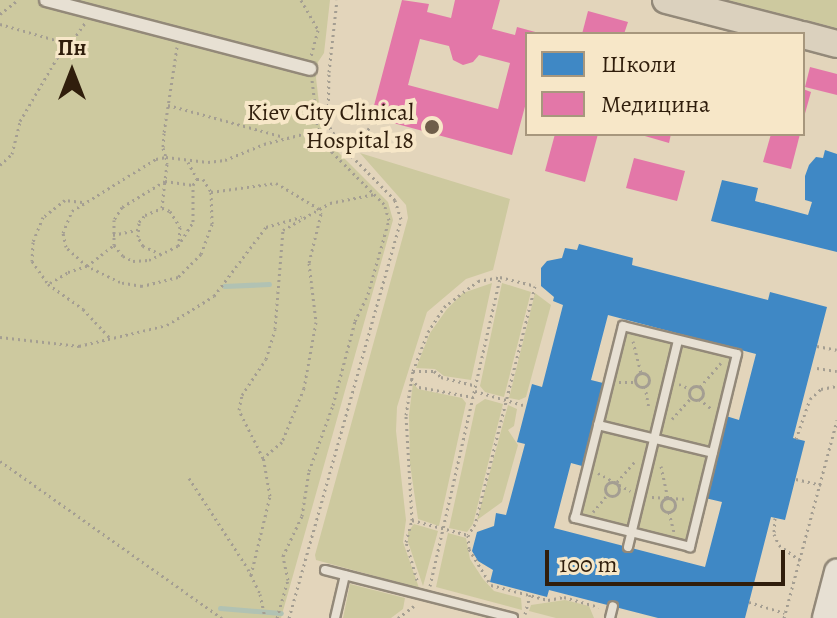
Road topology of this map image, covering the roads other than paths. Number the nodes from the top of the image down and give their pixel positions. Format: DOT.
graph roads {
  1 [pos="46,0"];
  2 [pos="666,0"];
  3 [pos="789,32"];
  4 [pos="805,36"];
  5 [pos="837,44"];
  6 [pos="310,69"];
  7 [pos="678,340"];
  8 [pos="598,425"];
  9 [pos="654,438"];
  10 [pos="713,453"];
  11 [pos="631,532"];
  12 [pos="628,547"];
  13 [pos="325,570"];
  14 [pos="837,572"];
  15 [pos="345,575"];
  16 [pos="335,618"];
  17 [pos="513,618"];
  18 [pos="825,618"];
  1 -- 6 [label="street"];
  2 -- 3 [label="main road"];
  4 -- 5 [label="main road"];
  7 -- 8 [label="lane"];
  7 -- 9 [label="lane"];
  7 -- 10 [label="lane"];
  8 -- 9 [label="lane"];
  8 -- 11 [label="lane"];
  9 -- 10 [label="lane"];
  9 -- 11 [label="lane"];
  10 -- 11 [label="lane"];
  11 -- 12 [label="lane"];
  13 -- 15 [label="lane"];
  14 -- 18 [label="main road"];
  15 -- 16 [label="lane"];
  15 -- 17 [label="lane"];
}
